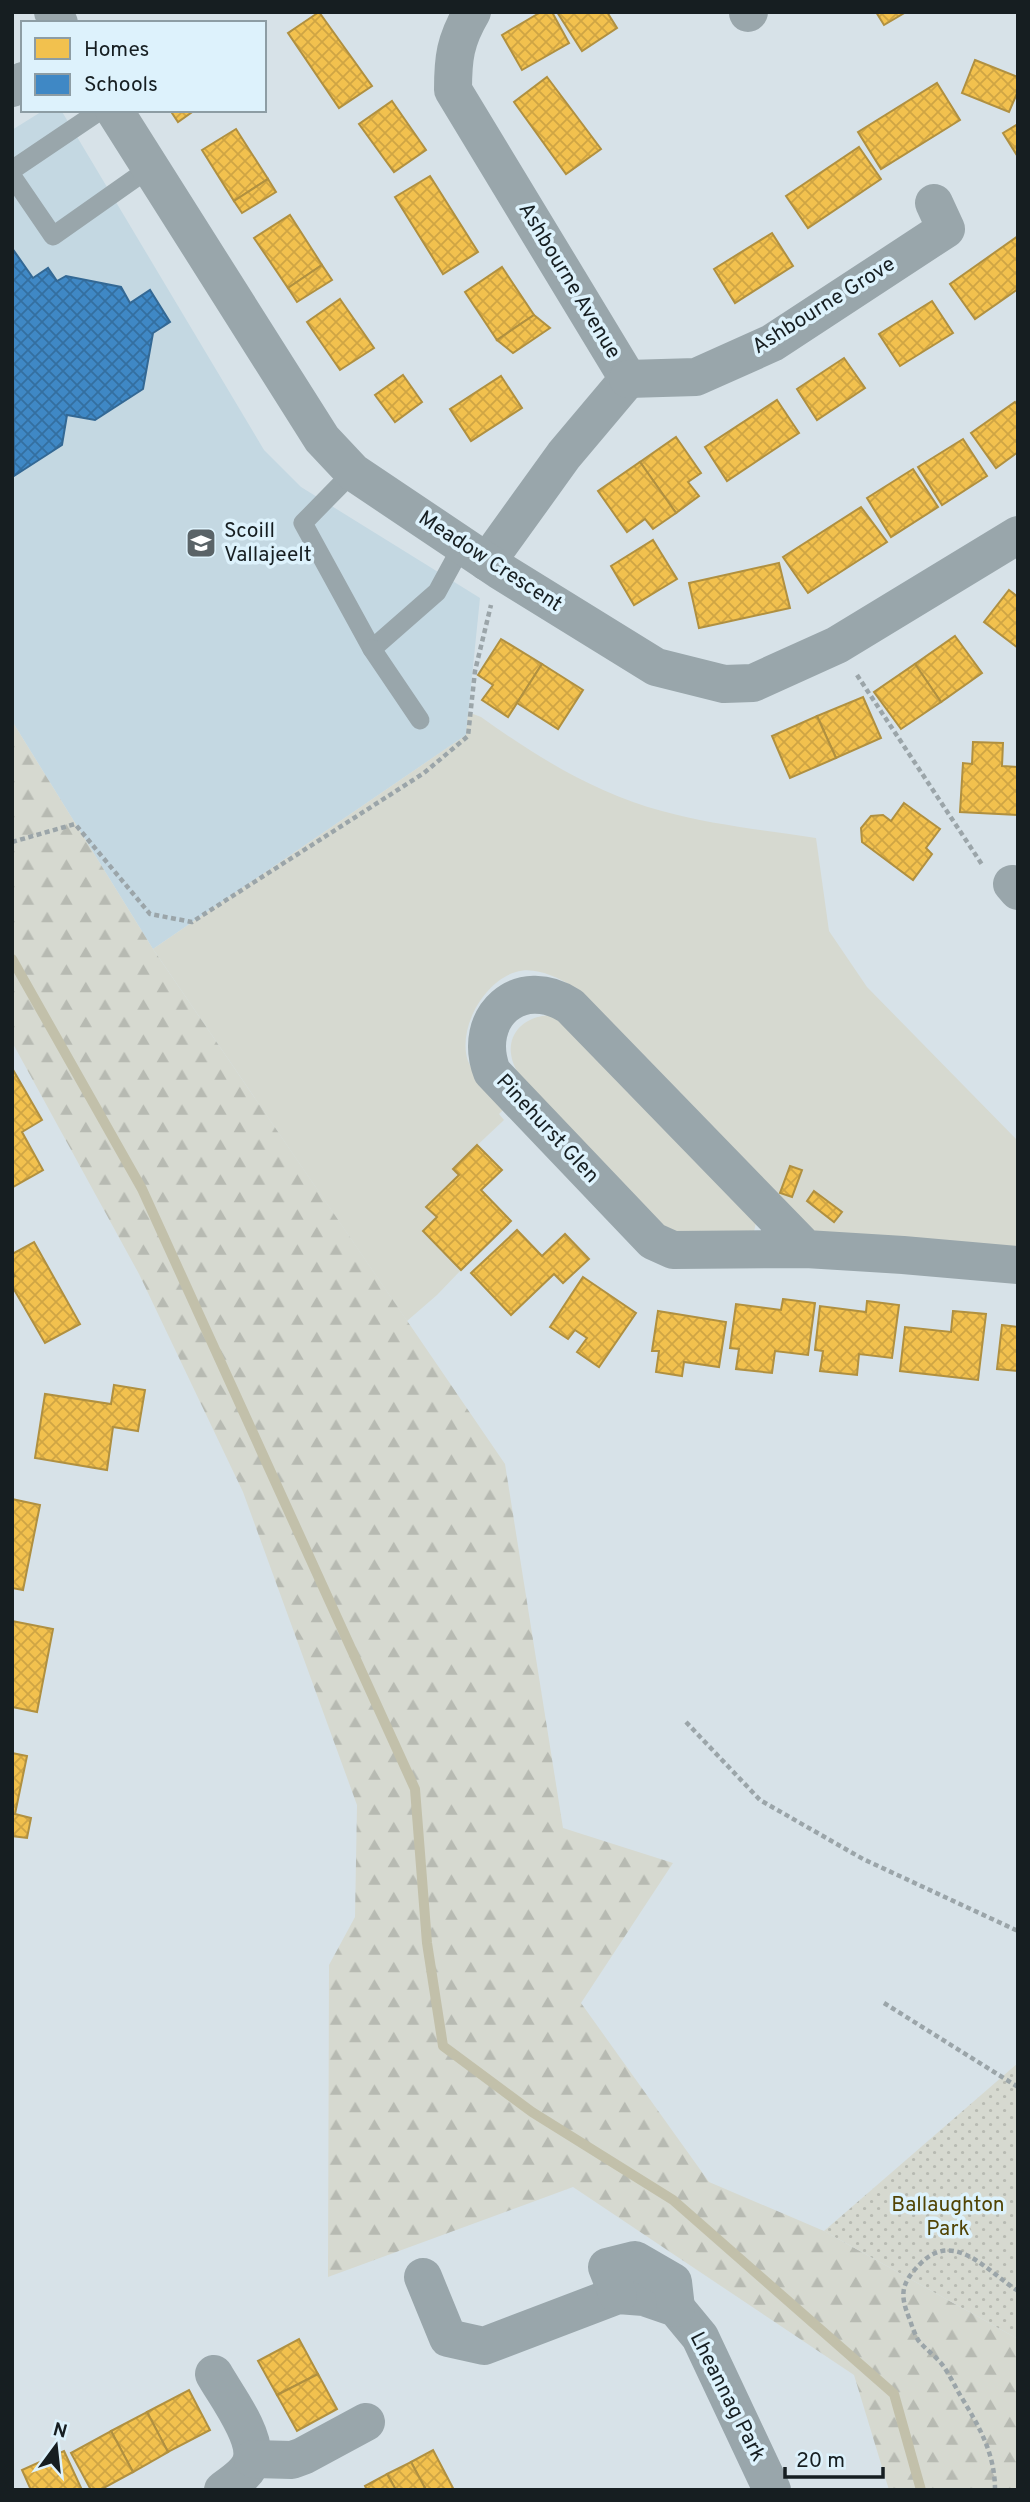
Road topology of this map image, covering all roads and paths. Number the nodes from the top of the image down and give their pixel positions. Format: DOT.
graph roads {
  1 [pos="472,12"];
  2 [pos="98,112"];
  3 [pos="115,112"];
  4 [pos="151,167"];
  5 [pos="12,170"];
  6 [pos="12,176"];
  7 [pos="934,203"];
  8 [pos="628,379"];
  9 [pos="353,472"];
  10 [pos="1018,535"];
  11 [pos="483,559"];
  12 [pos="837,645"];
  13 [pos="372,649"];
  14 [pos="420,720"];
  15 [pos="12,842"];
  16 [pos="1015,888"];
  17 [pos="806,1249"];
  18 [pos="1018,1265"];
  19 [pos="686,1722"];
  20 [pos="1018,1931"];
  21 [pos="884,2003"];
  22 [pos="1018,2087"];
  23 [pos="423,2277"];
  24 [pos="1018,2291"];
  25 [pos="214,2374"];
  26 [pos="366,2422"];
  27 [pos="253,2459"];
  28 [pos="223,2490"];
  29 [pos="772,2490"];
  30 [pos="995,2490"];
  1 -- 8 [label="street, Ashbourne Avenue"];
  2 -- 5 [label="lane"];
  3 -- 4 [label="street, Meadow Crescent"];
  4 -- 6 [label="lane"];
  4 -- 9 [label="street, Meadow Crescent"];
  7 -- 8 [label="street, Ashbourne Grove"];
  8 -- 11 [label="street, Ashbourne Avenue"];
  9 -- 11 [label="street, Meadow Crescent"];
  9 -- 13 [label="lane"];
  10 -- 12 [label="street, Meadow Crescent"];
  11 -- 12 [label="street, Meadow Crescent"];
  11 -- 13 [label="lane"];
  11 -- 15 [label="path"];
  12 -- 16 [label="path"];
  13 -- 14 [label="lane"];
  17 -- 17 [label="street, Pinehurst Glen"];
  17 -- 18 [label="street, Pinehurst Glen"];
  19 -- 20 [label="path"];
  21 -- 22 [label="path"];
  23 -- 29 [label="street, Lheannag Park"];
  24 -- 30 [label="path"];
  25 -- 27 [label="street"];
  26 -- 27 [label="street"];
  27 -- 28 [label="street"];
}
